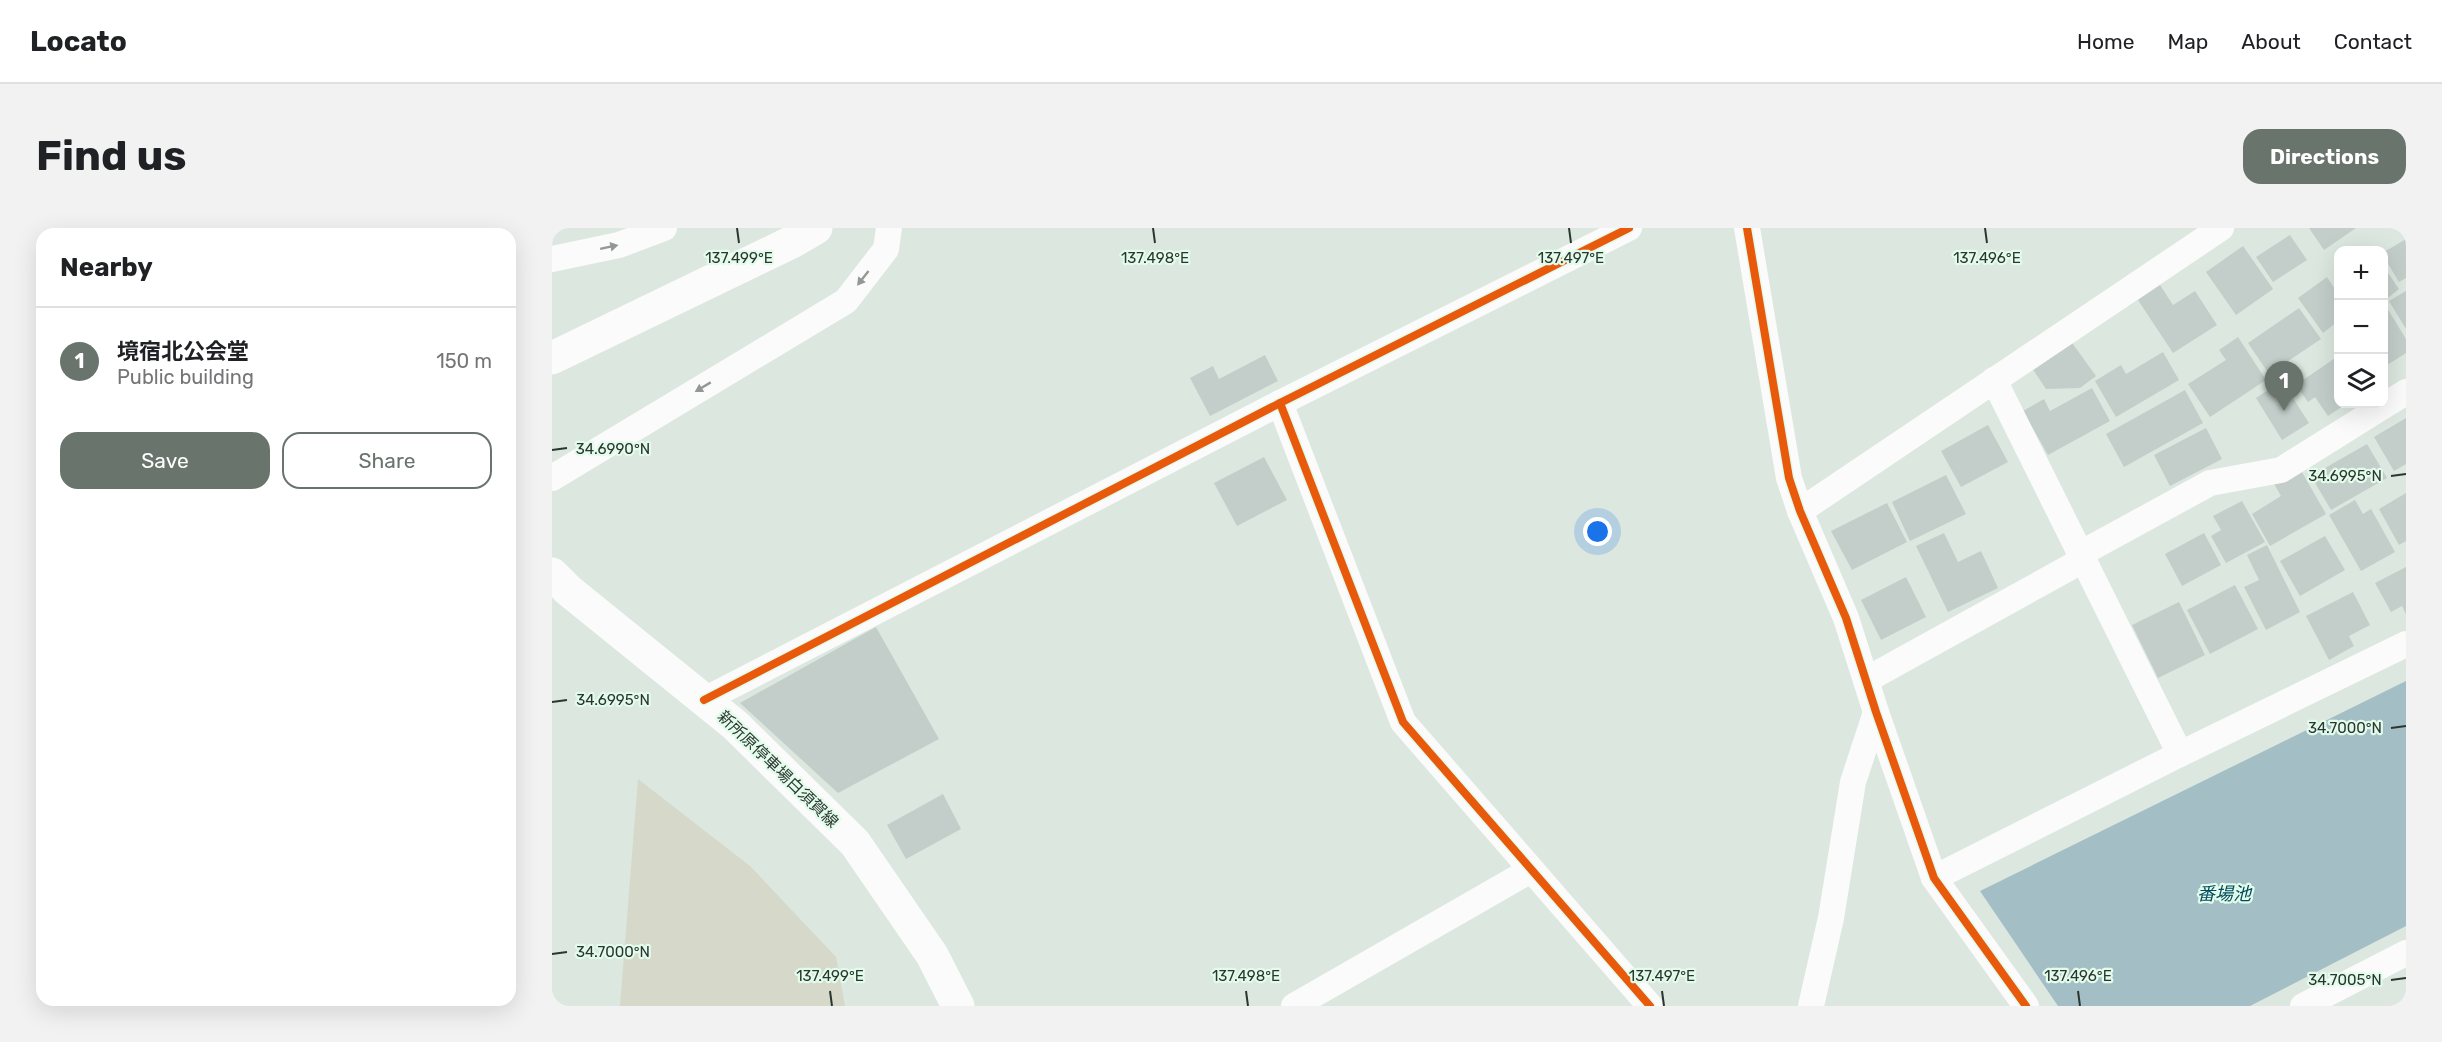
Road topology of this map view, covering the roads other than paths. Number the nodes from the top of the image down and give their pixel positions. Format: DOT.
graph roads {
  1 [pos="664,228"];
  2 [pos="816,228"];
  3 [pos="889,228"];
  4 [pos="1629,228"];
  5 [pos="1747,228"];
  6 [pos="2221,228"];
  7 [pos="552,259"];
  8 [pos="552,358"];
  9 [pos="1994,380"];
  10 [pos="2406,392"];
  11 [pos="1280,403"];
  12 [pos="552,478"];
  13 [pos="1800,511"];
  14 [pos="2082,557"];
  15 [pos="552,574"];
  16 [pos="2406,644"];
  17 [pos="1866,680"];
  18 [pos="704,700"];
  19 [pos="1876,712"];
  20 [pos="2180,754"];
  21 [pos="1531,870"];
  22 [pos="1934,878"];
  23 [pos="2406,953"];
  24 [pos="958,1006"];
  25 [pos="1294,1006"];
  26 [pos="1650,1006"];
  27 [pos="1811,1006"];
  28 [pos="2026,1006"];
  29 [pos="2303,1006"];
  7 -- 1 [label="street, one-way"];
  2 -- 8 [label="main road"];
  3 -- 12 [label="street, one-way"];
  4 -- 11 [label="street"];
  5 -- 13 [label="street"];
  6 -- 9 [label="street"];
  9 -- 13 [label="street"];
  9 -- 14 [label="street"];
  10 -- 14 [label="street"];
  11 -- 18 [label="street"];
  11 -- 21 [label="street"];
  13 -- 17 [label="street"];
  14 -- 17 [label="street"];
  14 -- 20 [label="street"];
  15 -- 18 [label="main road, 新所原停車場白須賀線"];
  16 -- 20 [label="street"];
  17 -- 19 [label="street"];
  18 -- 24 [label="main road, 新所原停車場白須賀線"];
  19 -- 22 [label="street"];
  19 -- 27 [label="street"];
  20 -- 22 [label="street"];
  21 -- 25 [label="street"];
  21 -- 26 [label="street"];
  22 -- 28 [label="street"];
  23 -- 29 [label="street"];
}
